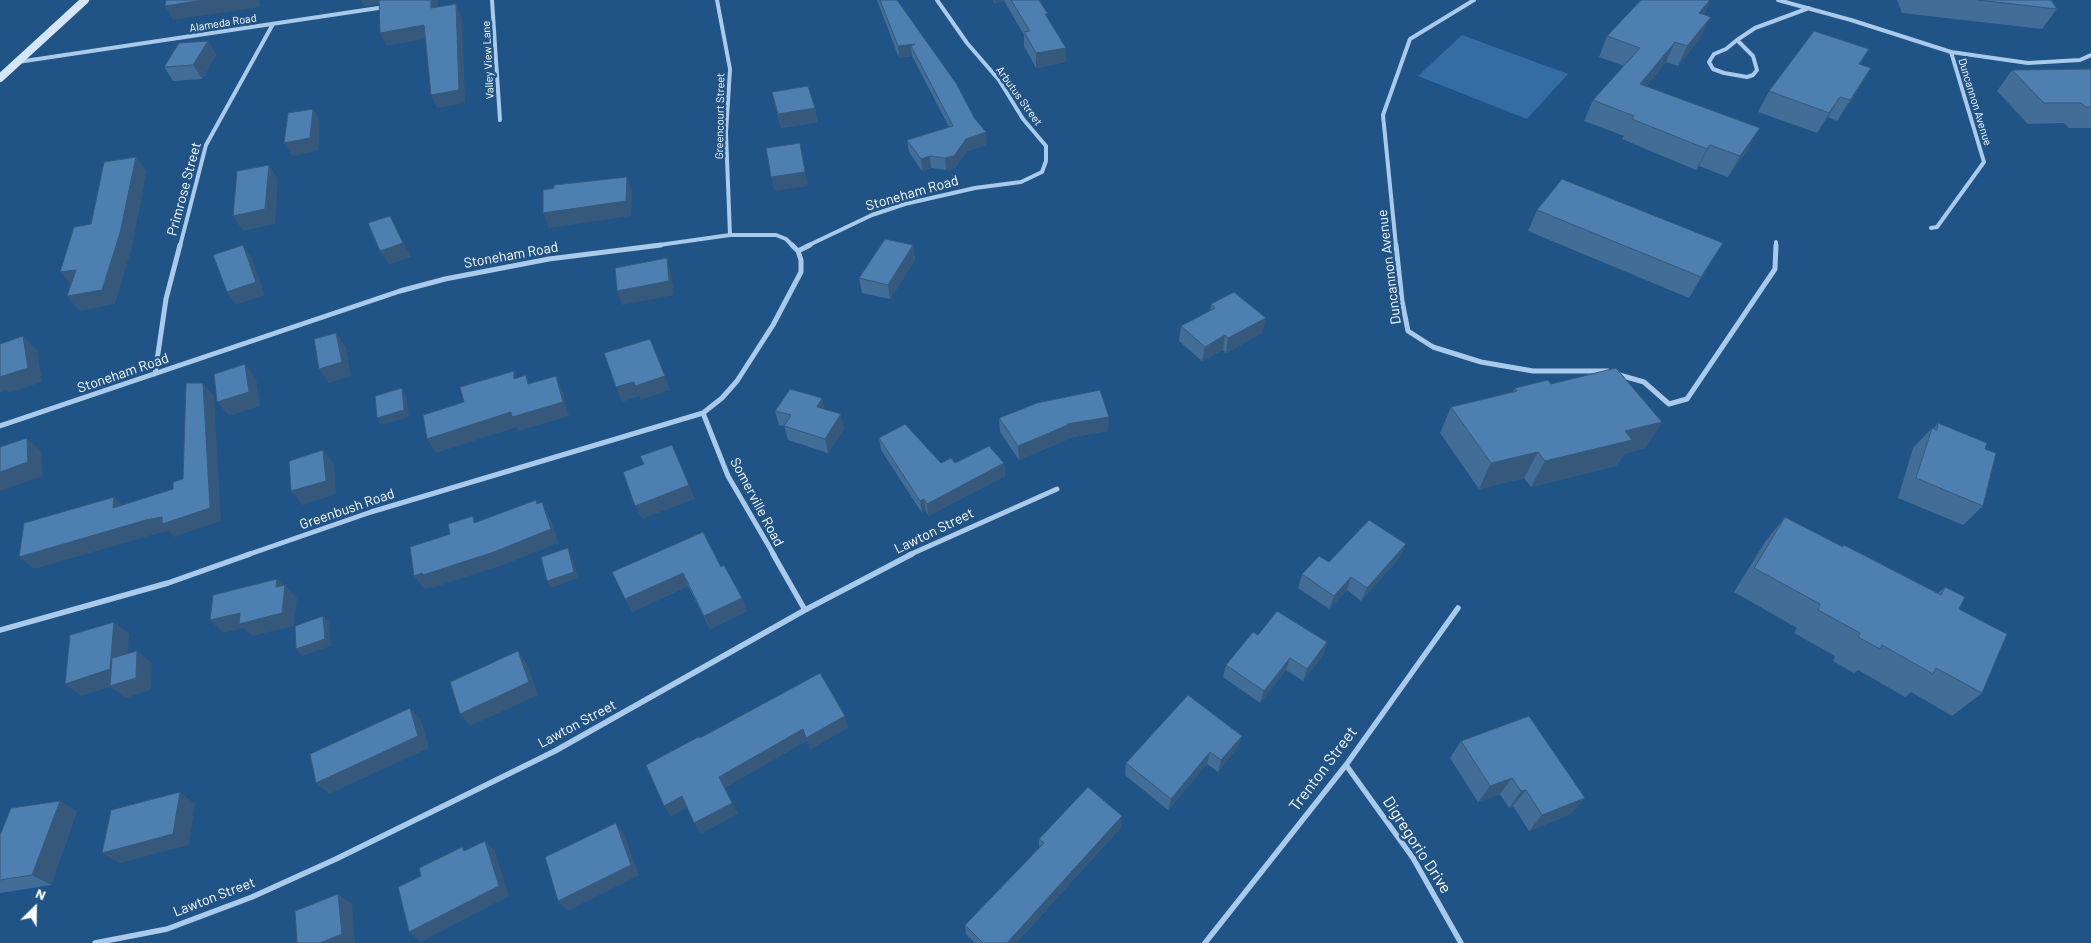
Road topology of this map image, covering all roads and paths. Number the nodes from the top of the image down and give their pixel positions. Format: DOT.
graph roads {
  1 [pos="85,0"];
  2 [pos="492,0"];
  3 [pos="717,0"];
  4 [pos="937,0"];
  5 [pos="1474,0"];
  6 [pos="1778,0"];
  7 [pos="393,6"];
  8 [pos="1809,8"];
  9 [pos="273,24"];
  10 [pos="1737,40"];
  11 [pos="1951,52"];
  12 [pos="2091,55"];
  13 [pos="17,62"];
  14 [pos="0,78"];
  15 [pos="500,120"];
  16 [pos="1030,180"];
  17 [pos="1931,228"];
  18 [pos="730,234"];
  19 [pos="1776,242"];
  20 [pos="798,251"];
  21 [pos="155,374"];
  22 [pos="704,413"];
  23 [pos="0,426"];
  24 [pos="1057,489"];
  25 [pos="1458,608"];
  26 [pos="805,610"];
  27 [pos="0,630"];
  28 [pos="1346,765"];
  29 [pos="95,943"];
  30 [pos="1205,943"];
  31 [pos="1461,943"];
  1 -- 13 [label="main road"];
  2 -- 15 [label="street, Valley View Lane"];
  3 -- 18 [label="street, Greencourt Street"];
  4 -- 16 [label="street, Arbutus Street"];
  5 -- 19 [label="street, Duncannon Avenue"];
  6 -- 8 [label="street, Duncannon Avenue"];
  7 -- 9 [label="street, Alameda Road"];
  8 -- 10 [label="street"];
  8 -- 11 [label="street, Duncannon Avenue"];
  9 -- 13 [label="street, Alameda Road"];
  9 -- 21 [label="street, Primrose Street"];
  10 -- 10 [label="street"];
  11 -- 12 [label="street, Duncannon Avenue"];
  11 -- 17 [label="street, Duncannon Avenue"];
  13 -- 14 [label="main road"];
  16 -- 20 [label="street, Stoneham Road"];
  18 -- 20 [label="street, Stoneham Road"];
  18 -- 21 [label="street, Stoneham Road"];
  20 -- 22 [label="street"];
  21 -- 23 [label="street, Stoneham Road"];
  22 -- 26 [label="street, Somerville Road"];
  22 -- 27 [label="street, Greenbush Road"];
  24 -- 26 [label="street, Lawton Street"];
  25 -- 28 [label="street, Trenton Street"];
  26 -- 29 [label="street, Lawton Street"];
  28 -- 30 [label="street, Trenton Street"];
  28 -- 31 [label="street, Digregorio Drive"];
}
